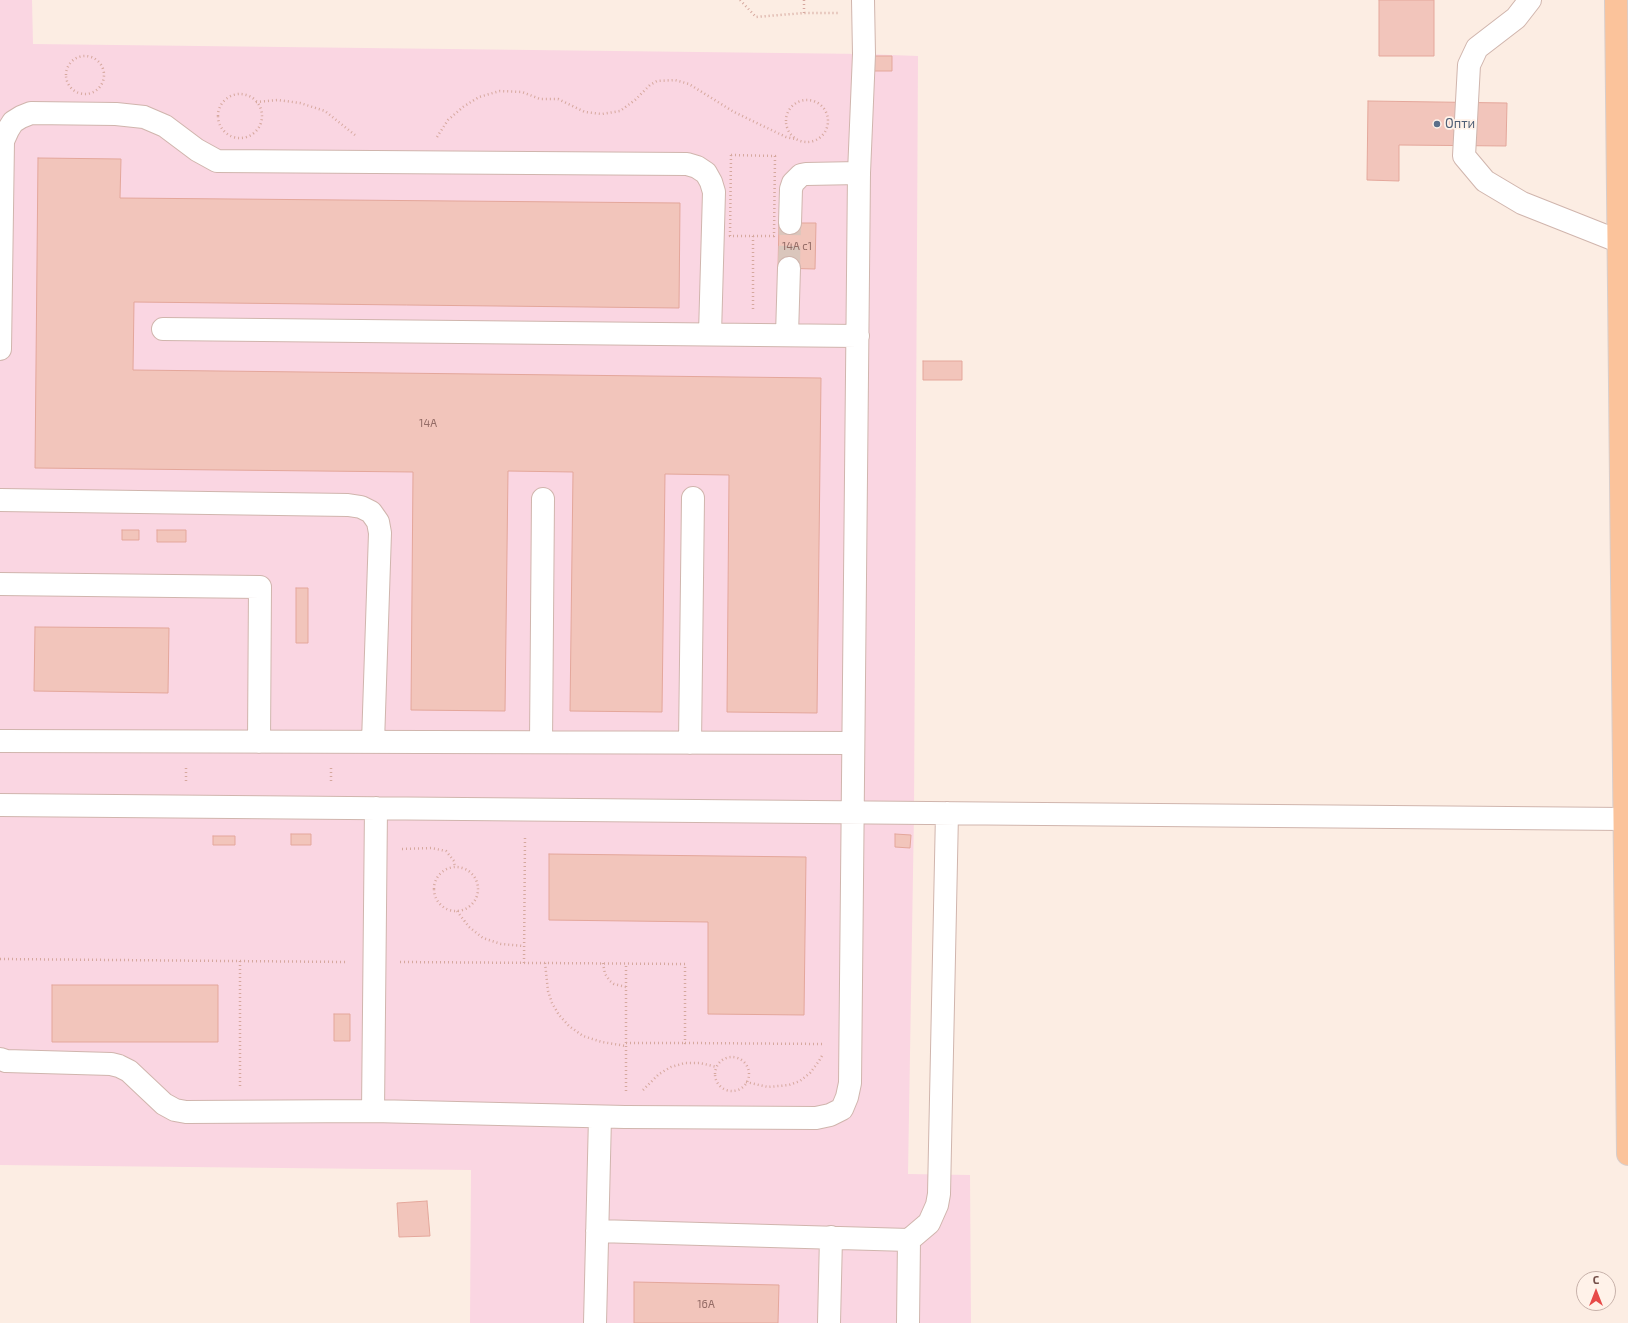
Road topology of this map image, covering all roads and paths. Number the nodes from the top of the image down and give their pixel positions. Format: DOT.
graph roads {
  1 [pos="740,0"];
  2 [pos="804,0"];
  3 [pos="1530,0"];
  4 [pos="1616,0"];
  5 [pos="863,7"];
  6 [pos="804,13"];
  7 [pos="97,90"];
  8 [pos="256,102"];
  9 [pos="357,137"];
  10 [pos="436,139"];
  11 [pos="795,139"];
  12 [pos="859,173"];
  13 [pos="790,223"];
  14 [pos="753,236"];
  15 [pos="1618,241"];
  16 [pos="789,268"];
  17 [pos="163,328"];
  18 [pos="710,334"];
  19 [pos="753,335"];
  20 [pos="787,335"];
  21 [pos="858,336"];
  22 [pos="0,349"];
  23 [pos="1624,443"];
  24 [pos="693,498"];
  25 [pos="543,499"];
  26 [pos="0,500"];
  27 [pos="0,584"];
  28 [pos="0,741"];
  29 [pos="186,741"];
  30 [pos="259,742"];
  31 [pos="332,742"];
  32 [pos="373,742"];
  33 [pos="541,742"];
  34 [pos="690,743"];
  35 [pos="853,743"];
  36 [pos="0,805"];
  37 [pos="185,807"];
  38 [pos="331,808"];
  39 [pos="376,808"];
  40 [pos="525,810"];
  41 [pos="853,812"];
  42 [pos="947,813"];
  43 [pos="1624,819"];
  44 [pos="376,849"];
  45 [pos="455,867"];
  46 [pos="457,911"];
  47 [pos="524,946"];
  48 [pos="0,959"];
  49 [pos="240,961"];
  50 [pos="375,962"];
  51 [pos="524,963"];
  52 [pos="544,963"];
  53 [pos="603,963"];
  54 [pos="626,963"];
  55 [pos="626,987"];
  56 [pos="685,1043"];
  57 [pos="626,1044"];
  58 [pos="0,1059"];
  59 [pos="717,1067"];
  60 [pos="746,1082"];
  61 [pos="240,1111"];
  62 [pos="373,1111"];
  63 [pos="600,1117"];
  64 [pos="625,1117"];
  65 [pos="1628,1154"];
  66 [pos="597,1230"];
  67 [pos="831,1237"];
  68 [pos="909,1240"];
  69 [pos="595,1323"];
  70 [pos="829,1323"];
  71 [pos="908,1323"];
  1 -- 6 [label="path"];
  2 -- 6 [label="path"];
  3 -- 15 [label="lane"];
  4 -- 15 [label="main road"];
  5 -- 6 [label="path"];
  5 -- 12 [label="lane"];
  7 -- 7 [label="path"];
  8 -- 8 [label="path"];
  8 -- 9 [label="path"];
  10 -- 11 [label="path"];
  11 -- 11 [label="path"];
  12 -- 13 [label="lane"];
  12 -- 21 [label="lane"];
  14 -- 14 [label="path"];
  14 -- 19 [label="path"];
  15 -- 23 [label="main road"];
  16 -- 20 [label="lane"];
  17 -- 18 [label="lane"];
  18 -- 19 [label="lane"];
  18 -- 22 [label="lane"];
  19 -- 20 [label="lane"];
  20 -- 21 [label="lane"];
  21 -- 35 [label="lane"];
  23 -- 43 [label="main road"];
  24 -- 34 [label="lane"];
  25 -- 33 [label="lane"];
  26 -- 32 [label="lane"];
  27 -- 30 [label="lane"];
  28 -- 29 [label="lane"];
  29 -- 30 [label="lane"];
  29 -- 37 [label="path"];
  30 -- 31 [label="lane"];
  31 -- 32 [label="lane"];
  31 -- 38 [label="path"];
  32 -- 33 [label="lane"];
  33 -- 34 [label="lane"];
  34 -- 35 [label="lane"];
  35 -- 41 [label="lane"];
  36 -- 37 [label="lane"];
  37 -- 38 [label="lane"];
  38 -- 39 [label="lane"];
  39 -- 40 [label="lane"];
  39 -- 44 [label="lane"];
  40 -- 41 [label="lane"];
  40 -- 47 [label="path"];
  41 -- 42 [label="lane"];
  41 -- 64 [label="lane"];
  42 -- 43 [label="lane"];
  42 -- 68 [label="lane"];
  43 -- 65 [label="main road"];
  44 -- 45 [label="path"];
  44 -- 50 [label="lane"];
  45 -- 46 [label="path"];
  45 -- 46 [label="path"];
  46 -- 47 [label="path"];
  47 -- 51 [label="path"];
  48 -- 49 [label="path"];
  49 -- 50 [label="path"];
  49 -- 61 [label="path"];
  50 -- 51 [label="path"];
  50 -- 62 [label="lane"];
  51 -- 52 [label="path"];
  52 -- 53 [label="path"];
  52 -- 57 [label="path"];
  53 -- 54 [label="path"];
  53 -- 55 [label="path"];
  54 -- 55 [label="path"];
  54 -- 56 [label="path"];
  55 -- 57 [label="path"];
  56 -- 57 [label="path"];
  56 -- 60 [label="path"];
  57 -- 64 [label="path"];
  58 -- 61 [label="lane"];
  59 -- 60 [label="path"];
  59 -- 60 [label="path"];
  59 -- 64 [label="path"];
  61 -- 62 [label="lane"];
  62 -- 63 [label="lane"];
  63 -- 64 [label="lane"];
  63 -- 66 [label="lane"];
  66 -- 67 [label="lane"];
  66 -- 69 [label="lane"];
  67 -- 68 [label="lane"];
  67 -- 70 [label="lane"];
  68 -- 71 [label="lane"];
}
